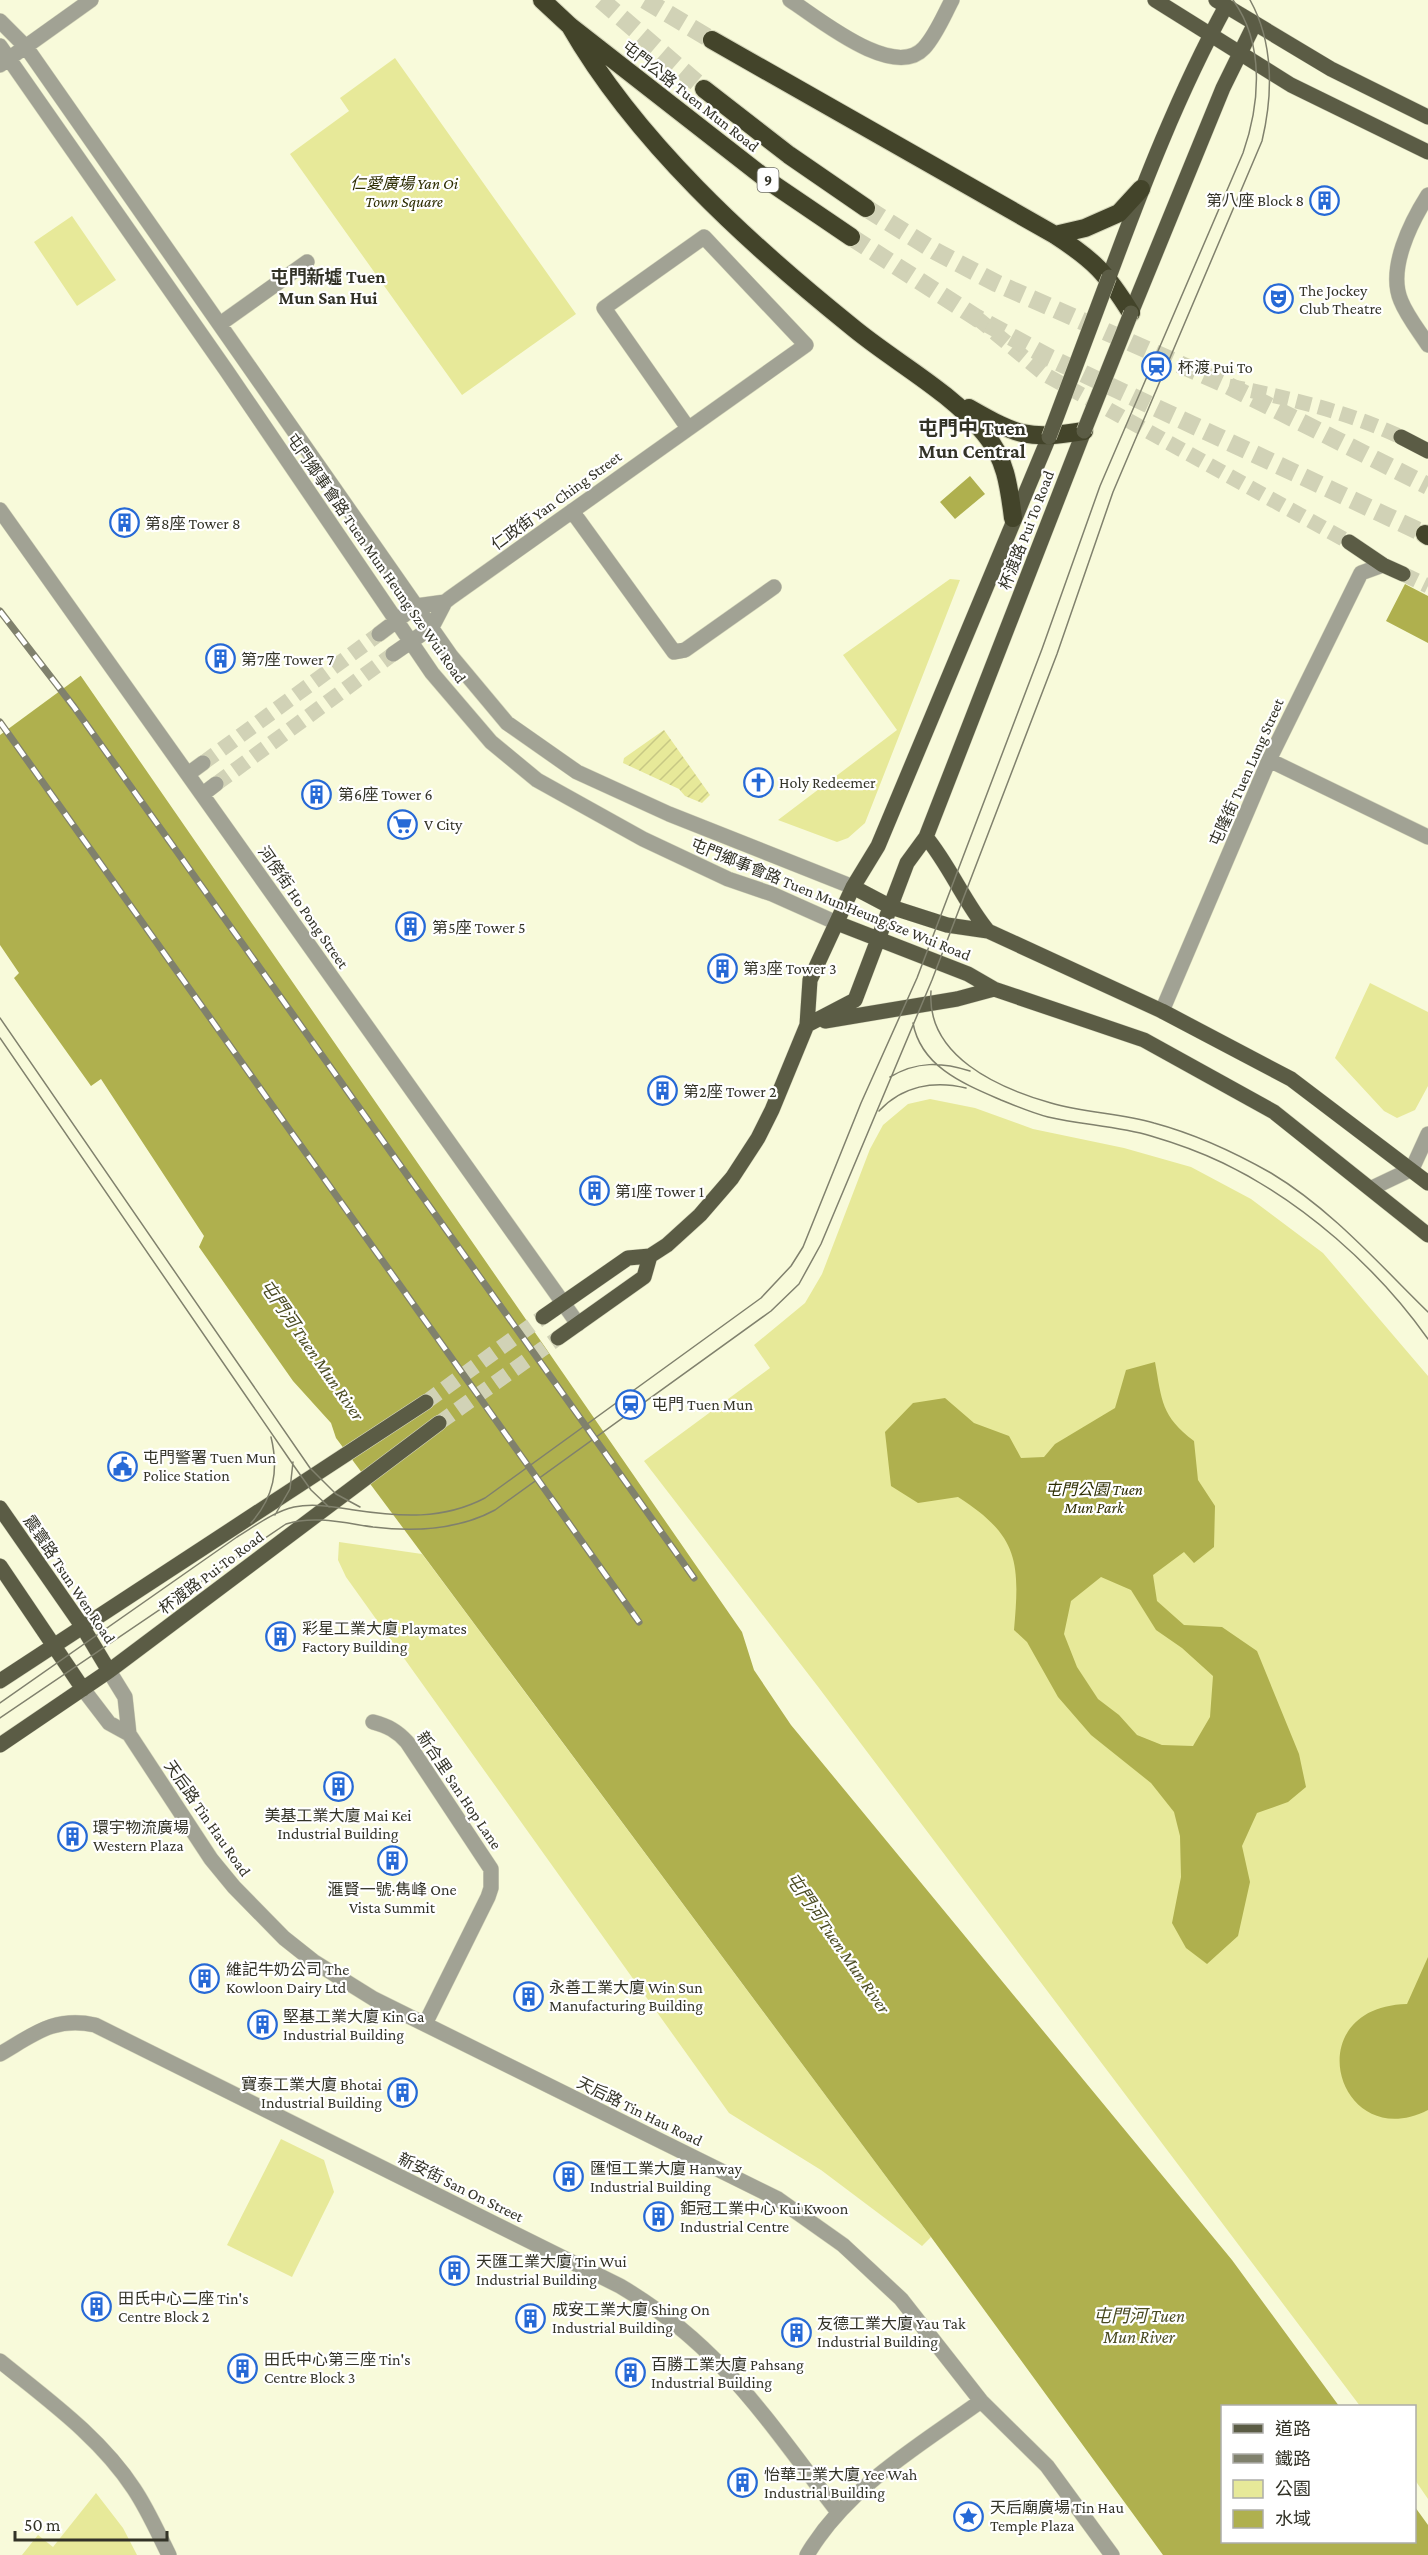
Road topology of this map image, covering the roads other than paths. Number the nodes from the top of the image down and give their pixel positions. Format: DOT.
graph roads {
  1 [pos="91,0"];
  2 [pos="542,0"];
  3 [pos="790,0"];
  4 [pos="952,0"];
  5 [pos="1155,0"];
  6 [pos="1221,3"];
  7 [pos="0,21"];
  8 [pos="1254,24"];
  9 [pos="570,26"];
  10 [pos="1210,36"];
  11 [pos="712,40"];
  12 [pos="26,47"];
  13 [pos="1240,54"];
  14 [pos="3,57"];
  15 [pos="704,89"];
  16 [pos="1428,117"];
  17 [pos="1428,152"];
  18 [pos="1142,189"];
  19 [pos="1428,195"];
  20 [pos="866,208"];
  21 [pos="1055,235"];
  22 [pos="851,237"];
  23 [pos="308,262"];
  24 [pos="1109,277"];
  25 [pos="1131,313"];
  26 [pos="220,324"];
  27 [pos="1428,345"];
  28 [pos="941,393"];
  29 [pos="688,428"];
  30 [pos="1084,431"];
  31 [pos="1049,437"];
  32 [pos="1401,437"];
  33 [pos="1428,451"];
  34 [pos="0,510"];
  35 [pos="572,511"];
  36 [pos="1013,518"];
  37 [pos="1349,542"];
  38 [pos="1383,565"];
  39 [pos="1403,574"];
  40 [pos="774,587"];
  41 [pos="445,602"];
  42 [pos="416,606"];
  43 [pos="396,621"];
  44 [pos="432,627"];
  45 [pos="379,634"];
  46 [pos="411,641"];
  47 [pos="393,654"];
  48 [pos="1269,760"];
  49 [pos="203,763"];
  50 [pos="188,774"];
  51 [pos="216,784"];
  52 [pos="202,794"];
  53 [pos="926,837"];
  54 [pos="1428,837"];
  55 [pos="853,887"];
  56 [pos="891,907"];
  57 [pos="837,923"];
  58 [pos="988,931"];
  59 [pos="879,940"];
  60 [pos="994,989"];
  61 [pos="1162,1011"];
  62 [pos="807,1024"];
  63 [pos="1428,1134"];
  64 [pos="1412,1169"];
  65 [pos="1428,1183"];
  66 [pos="1372,1188"];
  67 [pos="1428,1235"];
  68 [pos="650,1256"];
  69 [pos="562,1303"];
  70 [pos="543,1317"];
  71 [pos="578,1324"];
  72 [pos="558,1338"];
  73 [pos="426,1402"];
  74 [pos="439,1423"];
  75 [pos="0,1508"];
  76 [pos="0,1566"];
  77 [pos="82,1626"];
  78 [pos="54,1645"];
  79 [pos="109,1671"];
  80 [pos="0,1681"];
  81 [pos="83,1689"];
  82 [pos="373,1722"];
  83 [pos="129,1734"];
  84 [pos="0,1745"];
  85 [pos="424,2024"];
  86 [pos="0,2054"];
  87 [pos="0,2361"];
  88 [pos="981,2401"];
  89 [pos="837,2512"];
  90 [pos="169,2555"];
  91 [pos="807,2555"];
  92 [pos="1112,2555"];
  1 -- 12 [label="street"];
  2 -- 9 [label="highway, 屯門公路 Tuen Mun Road / 9"];
  3 -- 4 [label="street"];
  5 -- 10 [label="main road"];
  6 -- 8 [label="main road"];
  6 -- 10 [label="main road, 杯渡路 Pui To Road"];
  7 -- 12 [label="street, 屯門鄉事會路 Tuen Mun Heung Sze Wui Road"];
  8 -- 13 [label="main road, 杯渡路 Pui To Road"];
  8 -- 16 [label="main road"];
  9 -- 22 [label="highway, 屯門公路 Tuen Mun Road / 9"];
  9 -- 28 [label="highway"];
  10 -- 13 [label="main road"];
  10 -- 18 [label="main road, 杯渡路 Pui To Road"];
  11 -- 21 [label="highway"];
  12 -- 14 [label="street"];
  12 -- 26 [label="street, 屯門鄉事會路 Tuen Mun Heung Sze Wui Road"];
  13 -- 17 [label="main road"];
  13 -- 25 [label="main road, 杯渡路 Pui To Road"];
  14 -- 43 [label="street, 屯門鄉事會路 Tuen Mun Heung Sze Wui Road"];
  15 -- 20 [label="highway, 屯門公路 Tuen Mun Road / 9"];
  18 -- 21 [label="highway"];
  18 -- 24 [label="main road, 杯渡路 Pui To Road"];
  19 -- 27 [label="street"];
  21 -- 24 [label="highway"];
  23 -- 26 [label="street"];
  24 -- 25 [label="highway"];
  24 -- 31 [label="main road, 杯渡路 Pui To Road, bridge"];
  25 -- 30 [label="main road, 杯渡路 Pui To Road, bridge"];
  26 -- 42 [label="street, 屯門鄉事會路 Tuen Mun Heung Sze Wui Road"];
  28 -- 31 [label="highway"];
  28 -- 36 [label="highway"];
  29 -- 29 [label="street, 仁政街 Yan Ching Street"];
  29 -- 35 [label="street, 仁政街 Yan Ching Street"];
  30 -- 31 [label="highway"];
  30 -- 53 [label="main road, 杯渡路 Pui To Road"];
  31 -- 36 [label="main road, 杯渡路 Pui To Road"];
  32 -- 33 [label="main road"];
  34 -- 50 [label="street, 河傍街 Ho Pong Street"];
  35 -- 40 [label="street"];
  35 -- 41 [label="street, 仁政街 Yan Ching Street"];
  36 -- 55 [label="main road, 杯渡路 Pui To Road"];
  37 -- 38 [label="main road"];
  38 -- 39 [label="main road"];
  38 -- 48 [label="street, 屯隆街 Tuen Lung Street"];
  41 -- 42 [label="street, 仁政街 Yan Ching Street"];
  41 -- 44 [label="street, 仁政街 Yan Ching Street"];
  42 -- 43 [label="street, 仁政街 Yan Ching Street"];
  42 -- 44 [label="street, 屯門鄉事會路 Tuen Mun Heung Sze Wui Road"];
  43 -- 45 [label="street, 仁政街 Yan Ching Street"];
  43 -- 46 [label="street, 屯門鄉事會路 Tuen Mun Heung Sze Wui Road"];
  44 -- 46 [label="street, 仁政街 Yan Ching Street"];
  44 -- 55 [label="street, 屯門鄉事會路 Tuen Mun Heung Sze Wui Road"];
  46 -- 47 [label="street, 仁政街 Yan Ching Street"];
  46 -- 57 [label="street, 屯門鄉事會路 Tuen Mun Heung Sze Wui Road"];
  48 -- 54 [label="street"];
  48 -- 61 [label="street, 屯隆街 Tuen Lung Street"];
  49 -- 50 [label="street"];
  50 -- 52 [label="street, 河傍街 Ho Pong Street"];
  51 -- 52 [label="street"];
  52 -- 69 [label="street, 河傍街 Ho Pong Street"];
  53 -- 56 [label="main road, 杯渡路 Pui To Road"];
  53 -- 58 [label="main road"];
  55 -- 56 [label="main road, 屯門鄉事會路 Tuen Mun Heung Sze Wui Road"];
  55 -- 57 [label="main road, 杯渡路 Pui To Road"];
  56 -- 58 [label="main road, 屯門鄉事會路 Tuen Mun Heung Sze Wui Road"];
  56 -- 59 [label="main road, 杯渡路 Pui To Road"];
  57 -- 59 [label="main road, 屯門鄉事會路 Tuen Mun Heung Sze Wui Road"];
  57 -- 62 [label="main road, 杯渡路 Pui To Road"];
  58 -- 61 [label="main road, 屯門鄉事會路 Tuen Mun Heung Sze Wui Road"];
  59 -- 60 [label="main road, 屯門鄉事會路 Tuen Mun Heung Sze Wui Road"];
  59 -- 62 [label="main road, 杯渡路 Pui To Road"];
  60 -- 62 [label="main road"];
  60 -- 66 [label="main road, 屯門鄉事會路 Tuen Mun Heung Sze Wui Road"];
  61 -- 64 [label="main road, 屯門鄉事會路 Tuen Mun Heung Sze Wui Road"];
  62 -- 68 [label="main road, 杯渡路 Pui To Road"];
  63 -- 64 [label="street"];
  64 -- 65 [label="main road, 屯門鄉事會路 Tuen Mun Heung Sze Wui Road"];
  64 -- 66 [label="street"];
  66 -- 67 [label="main road, 屯門鄉事會路 Tuen Mun Heung Sze Wui Road"];
  68 -- 69 [label="main road, 杯渡路 Pui To Road"];
  68 -- 71 [label="main road, 杯渡路 Pui To Road"];
  69 -- 70 [label="main road, 杯渡路 Pui To Road"];
  69 -- 71 [label="street, 河傍街 Ho Pong Street"];
  71 -- 72 [label="main road, 杯渡路 Pui To Road"];
  73 -- 77 [label="main road, 杯渡路 Pui To Road"];
  74 -- 79 [label="main road, 杯渡路 Pui To Road"];
  75 -- 77 [label="main road, 震寰路 Tsun Wen Road"];
  76 -- 78 [label="main road"];
  77 -- 78 [label="main road, 杯渡路 Pui To Road"];
  77 -- 79 [label="main road, 震寰路 Tsun Wen Road"];
  78 -- 80 [label="main road, 杯渡路 Pui To Road"];
  78 -- 81 [label="main road"];
  79 -- 81 [label="main road, 杯渡路 Pui To Road"];
  79 -- 83 [label="street, 天后路 Tin Hau Road"];
  81 -- 83 [label="street, 天后路 Tin Hau Road"];
  81 -- 84 [label="main road, 杯渡路 Pui To Road"];
  82 -- 85 [label="street, 新合里 San Hop Lane"];
  83 -- 85 [label="street, 天后路 Tin Hau Road"];
  85 -- 88 [label="street, 天后路 Tin Hau Road"];
  86 -- 89 [label="street, 新安街 San On Street"];
  87 -- 90 [label="street"];
  88 -- 89 [label="street"];
  88 -- 92 [label="street, 天后路 Tin Hau Road"];
  89 -- 91 [label="street"];
}
